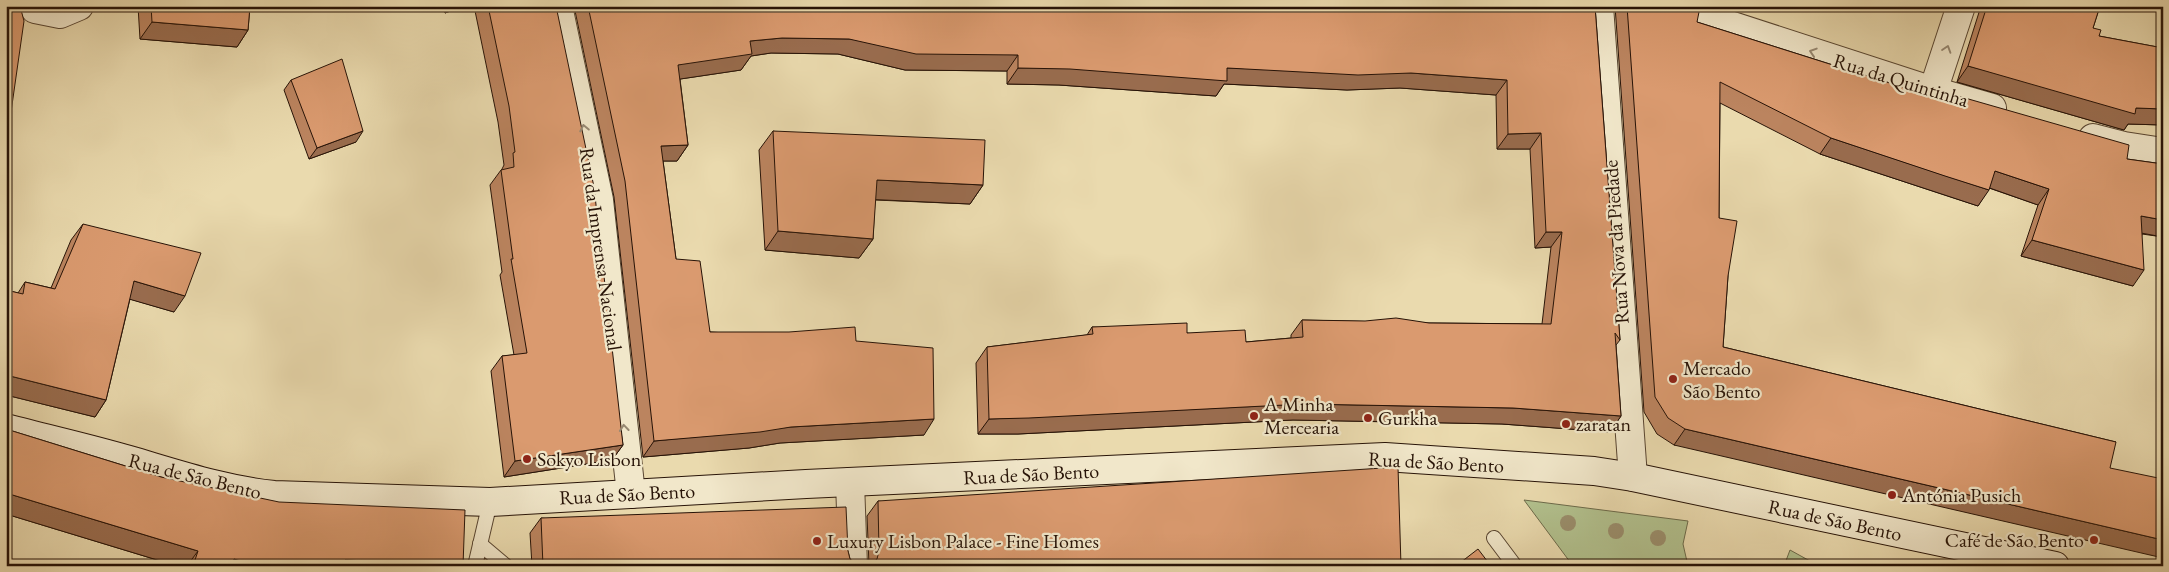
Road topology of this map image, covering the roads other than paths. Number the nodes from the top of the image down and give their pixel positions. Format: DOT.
graph roads {
  1 [pos="34,6"];
  2 [pos="79,6"];
  3 [pos="558,6"];
  4 [pos="1599,6"];
  5 [pos="1671,6"];
  6 [pos="1961,6"];
  7 [pos="1933,91"];
  8 [pos="2019,116"];
  9 [pos="2067,130"];
  10 [pos="2163,152"];
  11 [pos="6,428"];
  12 [pos="1633,477"];
  13 [pos="850,482"];
  14 [pos="631,494"];
  15 [pos="490,502"];
  16 [pos="1494,538"];
  17 [pos="480,544"];
  18 [pos="476,566"];
  19 [pos="506,566"];
  20 [pos="853,566"];
  21 [pos="1515,566"];
  22 [pos="2055,566"];
  1 -- 2 [label="street"];
  14 -- 3 [label="street, Rua da Imprensa Nacional, one-way"];
  4 -- 12 [label="street, Rua Nova da Piedade"];
  7 -- 5 [label="street, Rua da Quintinha, one-way"];
  7 -- 6 [label="street, one-way"];
  7 -- 8 [label="street, Rua da Quintinha"];
  9 -- 10 [label="street"];
  11 -- 15 [label="street, Rua de São Bento"];
  12 -- 13 [label="street, Rua de São Bento"];
  12 -- 22 [label="street, Rua de São Bento"];
  13 -- 14 [label="street, Rua de São Bento"];
  13 -- 20 [label="street"];
  14 -- 15 [label="street, Rua de São Bento"];
  15 -- 17 [label="lane"];
  16 -- 21 [label="lane"];
  17 -- 18 [label="lane"];
  17 -- 19 [label="lane"];
}
